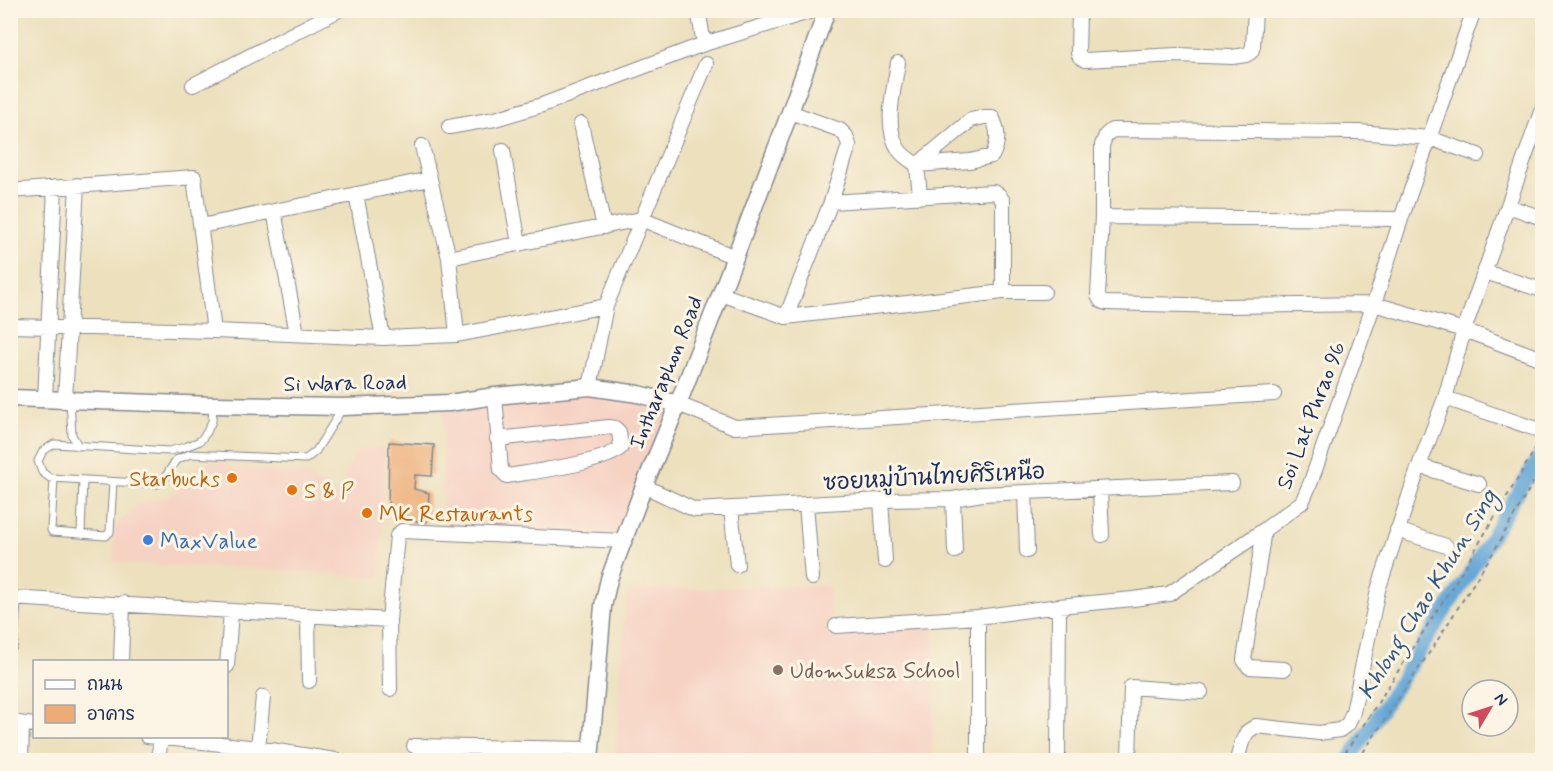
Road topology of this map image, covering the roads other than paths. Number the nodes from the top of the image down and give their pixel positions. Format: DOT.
graph roads {
  1 [pos="339,10"];
  2 [pos="698,10"];
  3 [pos="815,10"];
  4 [pos="826,10"];
  5 [pos="1079,10"];
  6 [pos="1256,10"];
  7 [pos="1474,11"];
  8 [pos="704,44"];
  9 [pos="898,63"];
  10 [pos="706,64"];
  11 [pos="193,85"];
  12 [pos="1542,109"];
  13 [pos="790,112"];
  14 [pos="581,124"];
  15 [pos="449,127"];
  16 [pos="1429,138"];
  17 [pos="422,146"];
  18 [pos="1536,146"];
  19 [pos="503,150"];
  20 [pos="1478,155"];
  21 [pos="917,165"];
  22 [pos="430,179"];
  23 [pos="77,185"];
  24 [pos="55,187"];
  25 [pos="10,191"];
  26 [pos="356,194"];
  27 [pos="920,196"];
  28 [pos="831,202"];
  29 [pos="1509,206"];
  30 [pos="274,211"];
  31 [pos="1102,217"];
  32 [pos="1542,218"];
  33 [pos="641,219"];
  34 [pos="1401,219"];
  35 [pos="201,226"];
  36 [pos="604,227"];
  37 [pos="519,244"];
  38 [pos="735,257"];
  39 [pos="448,258"];
  40 [pos="1485,272"];
  41 [pos="1542,290"];
  42 [pos="1003,292"];
  43 [pos="1044,292"];
  44 [pos="721,294"];
  45 [pos="1374,304"];
  46 [pos="606,306"];
  47 [pos="786,317"];
  48 [pos="10,326"];
  49 [pos="48,327"];
  50 [pos="69,327"];
  51 [pos="1464,330"];
  52 [pos="214,331"];
  53 [pos="297,334"];
  54 [pos="457,335"];
  55 [pos="383,338"];
  56 [pos="1542,359"];
  57 [pos="590,387"];
  58 [pos="1274,393"];
  59 [pos="495,396"];
  60 [pos="10,398"];
  61 [pos="1445,398"];
  62 [pos="45,399"];
  63 [pos="68,400"];
  64 [pos="678,404"];
  65 [pos="213,405"];
  66 [pos="344,407"];
  67 [pos="1539,433"];
  68 [pos="498,439"];
  69 [pos="78,446"];
  70 [pos="1419,466"];
  71 [pos="54,478"];
  72 [pos="84,480"];
  73 [pos="113,482"];
  74 [pos="1232,483"];
  75 [pos="1479,484"];
  76 [pos="644,486"];
  77 [pos="1100,489"];
  78 [pos="1025,492"];
  79 [pos="953,498"];
  80 [pos="881,500"];
  81 [pos="806,504"];
  82 [pos="731,508"];
  83 [pos="1264,530"];
  84 [pos="1397,530"];
  85 [pos="81,534"];
  86 [pos="1102,535"];
  87 [pos="623,541"];
  88 [pos="1446,546"];
  89 [pos="956,551"];
  90 [pos="1027,551"];
  91 [pos="885,561"];
  92 [pos="736,565"];
  93 [pos="812,578"];
  94 [pos="12,598"];
  95 [pos="123,603"];
  96 [pos="1059,606"];
  97 [pos="231,611"];
  98 [pos="308,615"];
  99 [pos="978,617"];
  100 [pos="389,620"];
  101 [pos="836,626"];
  102 [pos="10,645"];
  103 [pos="121,660"];
  104 [pos="227,660"];
  105 [pos="1284,669"];
  106 [pos="309,681"];
  107 [pos="390,689"];
  108 [pos="1201,692"];
  109 [pos="263,697"];
  110 [pos="22,724"];
  111 [pos="154,738"];
  112 [pos="163,738"];
  113 [pos="414,746"];
  114 [pos="258,748"];
  115 [pos="591,755"];
  116 [pos="21,760"];
  117 [pos="158,760"];
  118 [pos="335,760"];
  119 [pos="978,760"];
  120 [pos="1058,760"];
  121 [pos="1129,760"];
  122 [pos="1237,760"];
  1 -- 11 [label="street"];
  2 -- 8 [label="street"];
  3 -- 8 [label="street"];
  4 -- 13 [label="street, Intharaphon Road"];
  5 -- 6 [label="street"];
  7 -- 16 [label="street, Soi Lat Phrao 96"];
  8 -- 15 [label="street"];
  9 -- 21 [label="street"];
  10 -- 33 [label="street"];
  12 -- 18 [label="street"];
  13 -- 28 [label="street"];
  13 -- 38 [label="street, Intharaphon Road"];
  14 -- 36 [label="street"];
  16 -- 20 [label="street"];
  16 -- 31 [label="street"];
  16 -- 34 [label="street, Soi Lat Phrao 96"];
  17 -- 22 [label="street"];
  18 -- 29 [label="street"];
  19 -- 37 [label="street"];
  21 -- 21 [label="street"];
  21 -- 27 [label="street"];
  22 -- 26 [label="street"];
  22 -- 39 [label="street"];
  23 -- 24 [label="street"];
  23 -- 35 [label="street"];
  23 -- 50 [label="street"];
  24 -- 25 [label="street"];
  24 -- 49 [label="street"];
  26 -- 30 [label="street"];
  26 -- 55 [label="street"];
  27 -- 28 [label="street"];
  27 -- 42 [label="street"];
  28 -- 47 [label="street"];
  29 -- 32 [label="street"];
  29 -- 40 [label="street"];
  30 -- 35 [label="street"];
  30 -- 53 [label="street"];
  31 -- 34 [label="street"];
  31 -- 45 [label="street"];
  33 -- 36 [label="street"];
  33 -- 38 [label="street"];
  33 -- 46 [label="street"];
  34 -- 45 [label="street, Soi Lat Phrao 96"];
  35 -- 52 [label="street"];
  36 -- 37 [label="street"];
  37 -- 39 [label="street"];
  38 -- 44 [label="street, Intharaphon Road"];
  39 -- 54 [label="street"];
  40 -- 41 [label="street"];
  40 -- 51 [label="street"];
  42 -- 43 [label="street"];
  42 -- 47 [label="street"];
  44 -- 47 [label="street"];
  44 -- 64 [label="street, Intharaphon Road"];
  45 -- 51 [label="street"];
  45 -- 83 [label="street, Soi Lat Phrao 96"];
  46 -- 54 [label="street"];
  46 -- 57 [label="street"];
  48 -- 49 [label="street"];
  49 -- 50 [label="street"];
  49 -- 62 [label="street"];
  50 -- 52 [label="street"];
  50 -- 63 [label="street"];
  51 -- 56 [label="street"];
  51 -- 61 [label="street"];
  52 -- 53 [label="street"];
  53 -- 55 [label="street"];
  54 -- 55 [label="street"];
  57 -- 59 [label="street, Si Wara Road"];
  57 -- 64 [label="street, Si Wara Road"];
  58 -- 64 [label="street"];
  59 -- 66 [label="street, Si Wara Road"];
  59 -- 68 [label="street"];
  60 -- 62 [label="street, Si Wara Road"];
  61 -- 67 [label="street"];
  61 -- 70 [label="street"];
  62 -- 63 [label="street, Si Wara Road"];
  63 -- 65 [label="street, Si Wara Road"];
  63 -- 69 [label="lane"];
  64 -- 76 [label="street, Intharaphon Road"];
  65 -- 66 [label="street, Si Wara Road"];
  65 -- 69 [label="lane"];
  66 -- 73 [label="lane"];
  68 -- 68 [label="street"];
  69 -- 71 [label="lane"];
  70 -- 75 [label="street"];
  70 -- 84 [label="street"];
  71 -- 72 [label="lane"];
  71 -- 85 [label="lane"];
  72 -- 73 [label="lane"];
  72 -- 85 [label="lane"];
  73 -- 85 [label="lane"];
  74 -- 77 [label="street, ซอยหมู่บ้านไทยศิริเหนือ"];
  76 -- 82 [label="street, ซอยหมู่บ้านไทยศิริเหนือ"];
  76 -- 87 [label="street, Intharaphon Road"];
  77 -- 78 [label="street, ซอยหมู่บ้านไทยศิริเหนือ"];
  77 -- 86 [label="street"];
  78 -- 79 [label="street, ซอยหมู่บ้านไทยศิริเหนือ"];
  78 -- 90 [label="street"];
  79 -- 80 [label="street, ซอยหมู่บ้านไทยศิริเหนือ"];
  79 -- 89 [label="street"];
  80 -- 81 [label="street, ซอยหมู่บ้านไทยศิริเหนือ"];
  80 -- 91 [label="street"];
  81 -- 82 [label="street, ซอยหมู่บ้านไทยศิริเหนือ"];
  81 -- 93 [label="street"];
  82 -- 92 [label="street"];
  83 -- 96 [label="street, Soi Lat Phrao 96"];
  83 -- 105 [label="street"];
  84 -- 88 [label="street"];
  84 -- 122 [label="street"];
  87 -- 100 [label="street"];
  87 -- 115 [label="street, Intharaphon Road"];
  94 -- 95 [label="street"];
  94 -- 102 [label="street"];
  95 -- 97 [label="street"];
  95 -- 103 [label="street"];
  96 -- 99 [label="street, Soi Lat Phrao 96"];
  96 -- 120 [label="street"];
  97 -- 98 [label="street"];
  97 -- 104 [label="street"];
  98 -- 100 [label="street"];
  98 -- 106 [label="street"];
  99 -- 101 [label="street, Soi Lat Phrao 96"];
  99 -- 119 [label="street"];
  100 -- 107 [label="street"];
  108 -- 121 [label="street"];
  109 -- 114 [label="street"];
  110 -- 116 [label="street"];
  111 -- 117 [label="street"];
  112 -- 114 [label="street"];
  113 -- 115 [label="street"];
  114 -- 118 [label="street"];
}
